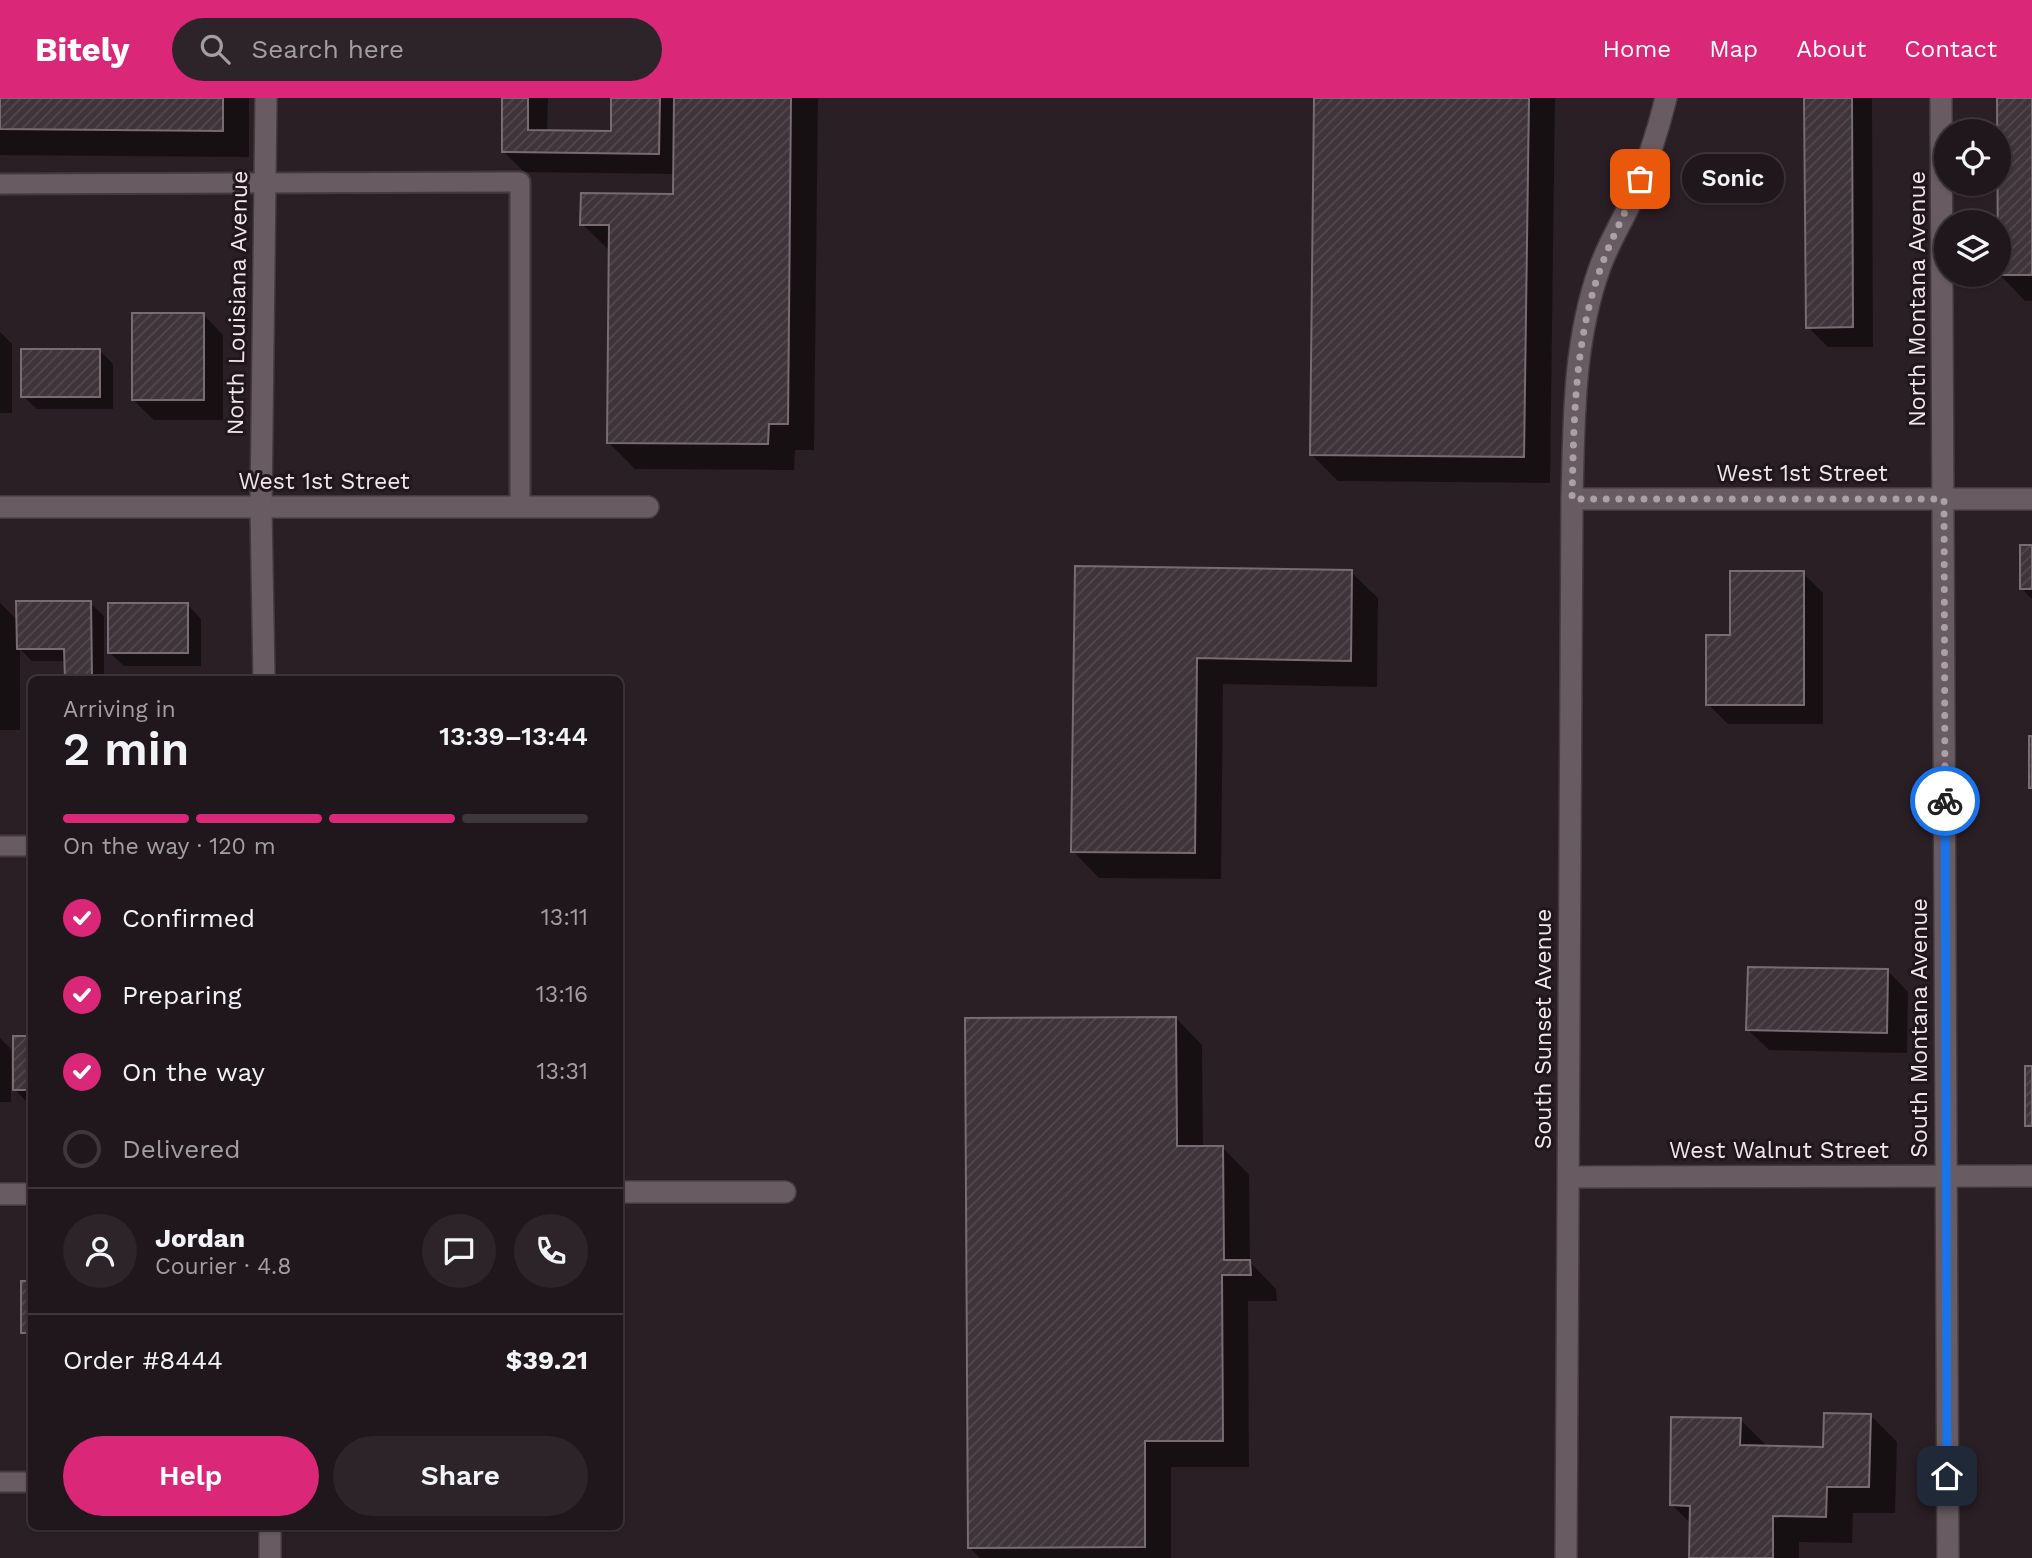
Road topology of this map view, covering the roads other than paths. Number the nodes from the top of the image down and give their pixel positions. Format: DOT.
graph roads {
  1 [pos="266,98"];
  2 [pos="1666,98"];
  3 [pos="1941,98"];
  4 [pos="265,182"];
  5 [pos="0,184"];
  6 [pos="1572,499"];
  7 [pos="1944,499"];
  8 [pos="2032,499"];
  9 [pos="520,507"];
  10 [pos="648,507"];
  11 [pos="0,508"];
  12 [pos="261,508"];
  13 [pos="264,676"];
  14 [pos="0,846"];
  15 [pos="28,846"];
  16 [pos="1945,1176"];
  17 [pos="2032,1176"];
  18 [pos="1569,1177"];
  19 [pos="623,1192"];
  20 [pos="785,1192"];
  21 [pos="0,1194"];
  22 [pos="28,1194"];
  23 [pos="0,1482"];
  24 [pos="28,1482"];
  25 [pos="270,1530"];
  26 [pos="270,1558"];
  27 [pos="1566,1558"];
  28 [pos="1948,1558"];
  1 -- 4 [label="street, North Louisiana Avenue"];
  2 -- 6 [label="street, South Sunset Avenue"];
  3 -- 7 [label="street, North Montana Avenue"];
  4 -- 5 [label="lane"];
  4 -- 9 [label="lane"];
  4 -- 12 [label="street, North Louisiana Avenue"];
  6 -- 7 [label="street, West 1st Street"];
  6 -- 18 [label="street, South Sunset Avenue"];
  7 -- 8 [label="street, West 1st Street"];
  7 -- 16 [label="street, South Montana Avenue"];
  9 -- 10 [label="street, West 1st Street"];
  9 -- 12 [label="street, West 1st Street"];
  11 -- 12 [label="street, West 1st Street"];
  12 -- 13 [label="street, North Louisiana Avenue"];
  14 -- 15 [label="lane"];
  16 -- 17 [label="street, West Walnut Street"];
  16 -- 18 [label="street, West Walnut Street"];
  16 -- 28 [label="street, South Montana Avenue"];
  18 -- 27 [label="street, South Sunset Avenue"];
  19 -- 20 [label="street"];
  21 -- 22 [label="street"];
  23 -- 24 [label="lane"];
  25 -- 26 [label="street"];
}
